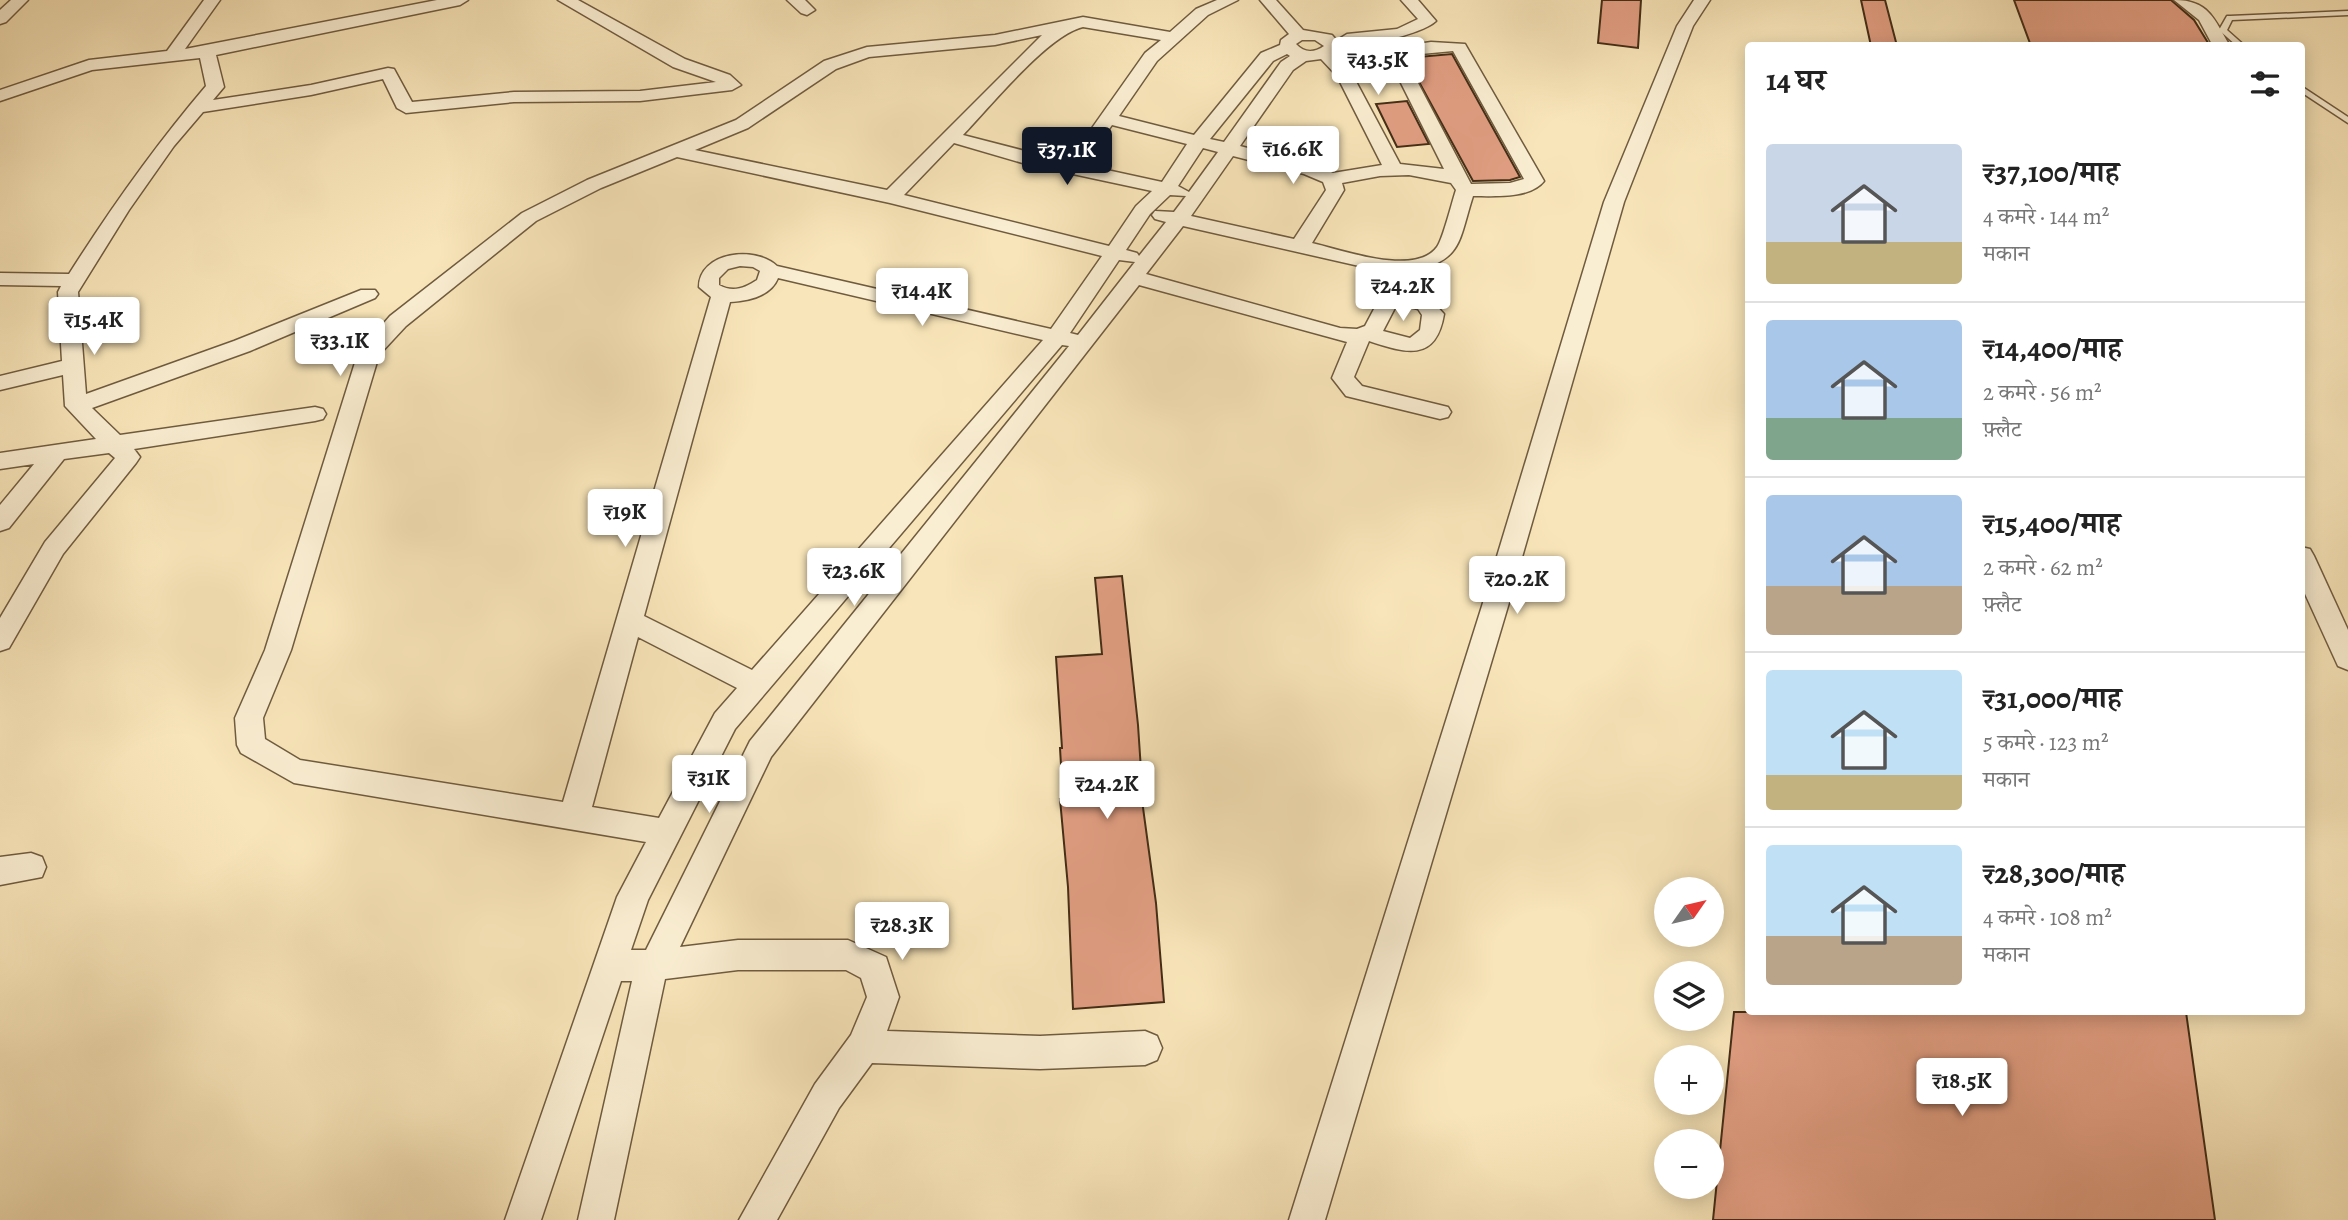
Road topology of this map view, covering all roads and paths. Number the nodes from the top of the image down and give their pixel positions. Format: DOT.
graph roads {
  1 [pos="20,0"];
  2 [pos="212,0"];
  3 [pos="460,0"];
  4 [pos="566,0"];
  5 [pos="1230,0"];
  6 [pos="1268,0"];
  7 [pos="1409,0"];
  8 [pos="1702,0"];
  9 [pos="2182,0"];
  10 [pos="382,8"];
  11 [pos="2348,13"];
  12 [pos="0,19"];
  13 [pos="1065,26"];
  14 [pos="1174,37"];
  15 [pos="2220,42"];
  16 [pos="2237,42"];
  17 [pos="1296,46"];
  18 [pos="1330,48"];
  19 [pos="208,52"];
  20 [pos="1384,54"];
  21 [pos="171,57"];
  22 [pos="2305,91"];
  23 [pos="0,96"];
  24 [pos="197,108"];
  25 [pos="1110,119"];
  26 [pos="2348,121"];
  27 [pos="951,137"];
  28 [pos="1197,143"];
  29 [pos="676,151"];
  30 [pos="1228,151"];
  31 [pos="1392,167"];
  32 [pos="1073,168"];
  33 [pos="1331,179"];
  34 [pos="1462,184"];
  35 [pos="1168,187"];
  36 [pos="891,197"];
  37 [pos="1195,197"];
  38 [pos="1143,210"];
  39 [pos="1177,219"];
  40 [pos="1300,246"];
  41 [pos="1114,254"];
  42 [pos="1139,269"];
  43 [pos="1399,269"];
  44 [pos="770,270"];
  45 [pos="0,279"];
  46 [pos="76,280"];
  47 [pos="368,294"];
  48 [pos="722,295"];
  49 [pos="1391,296"];
  50 [pos="1363,334"];
  51 [pos="1056,338"];
  52 [pos="1084,342"];
  53 [pos="73,365"];
  54 [pos="1044,372"];
  55 [pos="2,383"];
  56 [pos="999,404"];
  57 [pos="76,406"];
  58 [pos="1440,412"];
  59 [pos="314,414"];
  60 [pos="1026,414"];
  61 [pos="114,443"];
  62 [pos="56,453"];
  63 [pos="0,461"];
  64 [pos="0,522"];
  65 [pos="2305,565"];
  66 [pos="629,620"];
  67 [pos="1,638"];
  68 [pos="2348,659"];
  69 [pos="756,685"];
  70 [pos="691,786"];
  71 [pos="737,795"];
  72 [pos="573,817"];
  73 [pos="667,832"];
  74 [pos="31,867"];
  75 [pos="0,871"];
  76 [pos="656,965"];
  77 [pos="610,966"];
  78 [pos="864,1046"];
  79 [pos="1145,1048"];
  80 [pos="523,1220"];
  81 [pos="596,1220"];
  82 [pos="757,1220"];
  83 [pos="1307,1220"];
  1 -- 12 [label="street"];
  2 -- 21 [label="street"];
  3 -- 10 [label="street"];
  4 -- 24 [label="street"];
  5 -- 14 [label="street"];
  6 -- 17 [label="street"];
  7 -- 18 [label="street"];
  8 -- 83 [label="street"];
  9 -- 15 [label="street"];
  10 -- 19 [label="street"];
  11 -- 16 [label="lane"];
  13 -- 14 [label="street"];
  13 -- 27 [label="street"];
  13 -- 29 [label="street"];
  14 -- 25 [label="street"];
  17 -- 18 [label="street"];
  17 -- 28 [label="street"];
  17 -- 30 [label="street"];
  18 -- 20 [label="street"];
  18 -- 31 [label="street"];
  19 -- 21 [label="street"];
  19 -- 24 [label="street"];
  20 -- 34 [label="street"];
  20 -- 34 [label="street"];
  21 -- 23 [label="street"];
  22 -- 26 [label="lane"];
  24 -- 46 [label="street"];
  25 -- 28 [label="street"];
  25 -- 32 [label="street"];
  27 -- 32 [label="street"];
  27 -- 36 [label="street"];
  28 -- 30 [label="street"];
  28 -- 35 [label="street"];
  29 -- 36 [label="street"];
  29 -- 72 [label="street"];
  30 -- 33 [label="street"];
  30 -- 37 [label="street"];
  31 -- 33 [label="street"];
  31 -- 34 [label="street"];
  32 -- 35 [label="street"];
  33 -- 40 [label="street"];
  34 -- 43 [label="street"];
  35 -- 37 [label="street"];
  35 -- 38 [label="street"];
  36 -- 41 [label="street"];
  37 -- 39 [label="street"];
  38 -- 39 [label="street"];
  38 -- 41 [label="street"];
  39 -- 40 [label="street"];
  39 -- 42 [label="street"];
  40 -- 43 [label="street"];
  41 -- 42 [label="street"];
  41 -- 51 [label="street"];
  42 -- 50 [label="street"];
  42 -- 52 [label="street"];
  43 -- 49 [label="street"];
  44 -- 48 [label="street"];
  44 -- 48 [label="street"];
  44 -- 51 [label="street"];
  45 -- 46 [label="street"];
  46 -- 53 [label="street"];
  47 -- 57 [label="street"];
  48 -- 66 [label="street"];
  49 -- 50 [label="street"];
  49 -- 50 [label="street"];
  50 -- 58 [label="street"];
  51 -- 52 [label="street"];
  51 -- 54 [label="street"];
  52 -- 54 [label="street"];
  53 -- 55 [label="street"];
  53 -- 57 [label="street"];
  54 -- 56 [label="street"];
  54 -- 60 [label="street"];
  56 -- 60 [label="street"];
  56 -- 69 [label="street"];
  57 -- 61 [label="street"];
  59 -- 61 [label="street"];
  60 -- 71 [label="street"];
  61 -- 62 [label="street"];
  61 -- 67 [label="street"];
  62 -- 63 [label="street"];
  62 -- 64 [label="street"];
  65 -- 68 [label="street"];
  66 -- 69 [label="street"];
  66 -- 72 [label="street"];
  69 -- 70 [label="street"];
  70 -- 71 [label="street"];
  70 -- 73 [label="street"];
  71 -- 76 [label="street"];
  72 -- 73 [label="street"];
  73 -- 77 [label="street"];
  74 -- 75 [label="street"];
  76 -- 77 [label="street"];
  76 -- 78 [label="street"];
  76 -- 81 [label="street"];
  77 -- 80 [label="street"];
  78 -- 79 [label="street"];
  78 -- 82 [label="street"];
}
